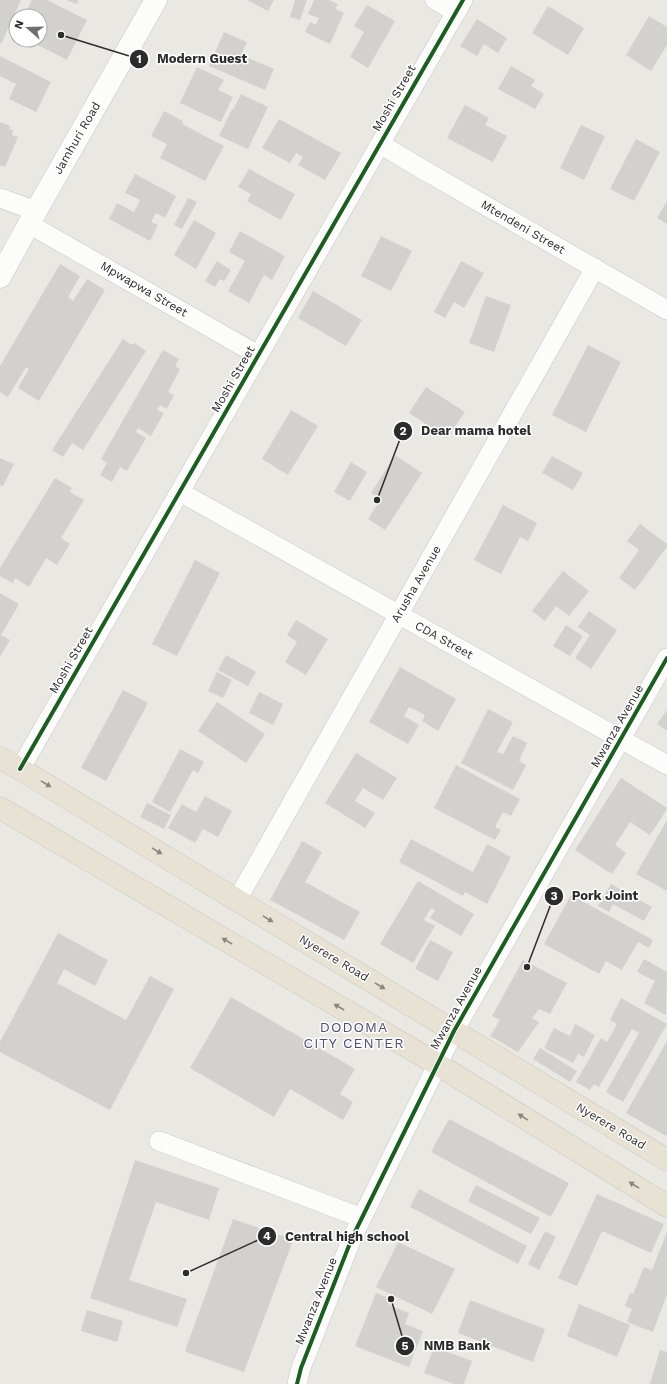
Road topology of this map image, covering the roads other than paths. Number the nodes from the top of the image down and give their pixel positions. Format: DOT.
graph roads {
  1 [pos="156,0"];
  2 [pos="435,0"];
  3 [pos="459,6"];
  4 [pos="380,144"];
  5 [pos="0,198"];
  6 [pos="33,217"];
  7 [pos="595,268"];
  8 [pos="0,278"];
  9 [pos="667,310"];
  10 [pos="258,355"];
  11 [pos="180,492"];
  12 [pos="398,615"];
  13 [pos="667,658"];
  14 [pos="621,739"];
  15 [pos="0,758"];
  16 [pos="667,765"];
  17 [pos="20,768"];
  18 [pos="0,808"];
  19 [pos="237,900"];
  20 [pos="454,1031"];
  21 [pos="437,1064"];
  22 [pos="159,1141"];
  23 [pos="667,1160"];
  24 [pos="667,1206"];
  25 [pos="362,1218"];
  26 [pos="297,1384"];
  1 -- 6 [label="main road, Jamhuri Road"];
  2 -- 3 [label="street"];
  3 -- 4 [label="street, Moshi Street"];
  4 -- 7 [label="street, Mtendeni Street"];
  4 -- 10 [label="street, Moshi Street"];
  5 -- 6 [label="street, Mpwapwa Street"];
  6 -- 8 [label="main road, Jamhuri Road"];
  6 -- 10 [label="street, Mpwapwa Street"];
  7 -- 9 [label="street, Mtendeni Street"];
  7 -- 12 [label="street, Arusha Avenue"];
  10 -- 11 [label="street, Moshi Street"];
  11 -- 12 [label="street, CDA Street"];
  11 -- 17 [label="street, Moshi Street"];
  12 -- 14 [label="street, CDA Street"];
  12 -- 19 [label="street, Arusha Avenue"];
  13 -- 14 [label="street, Mwanza Avenue"];
  14 -- 16 [label="street, CDA Street"];
  14 -- 20 [label="street, Mwanza Avenue"];
  15 -- 17 [label="highway, Nyerere Road"];
  17 -- 19 [label="highway, Nyerere Road, one-way"];
  21 -- 18 [label="highway, one-way"];
  19 -- 20 [label="highway, Nyerere Road, one-way"];
  20 -- 21 [label="street, Mwanza Avenue"];
  20 -- 23 [label="highway, Nyerere Road"];
  24 -- 21 [label="highway, one-way"];
  21 -- 25 [label="street, Mwanza Avenue"];
  22 -- 25 [label="street"];
  25 -- 26 [label="street, Mwanza Avenue"];
}
